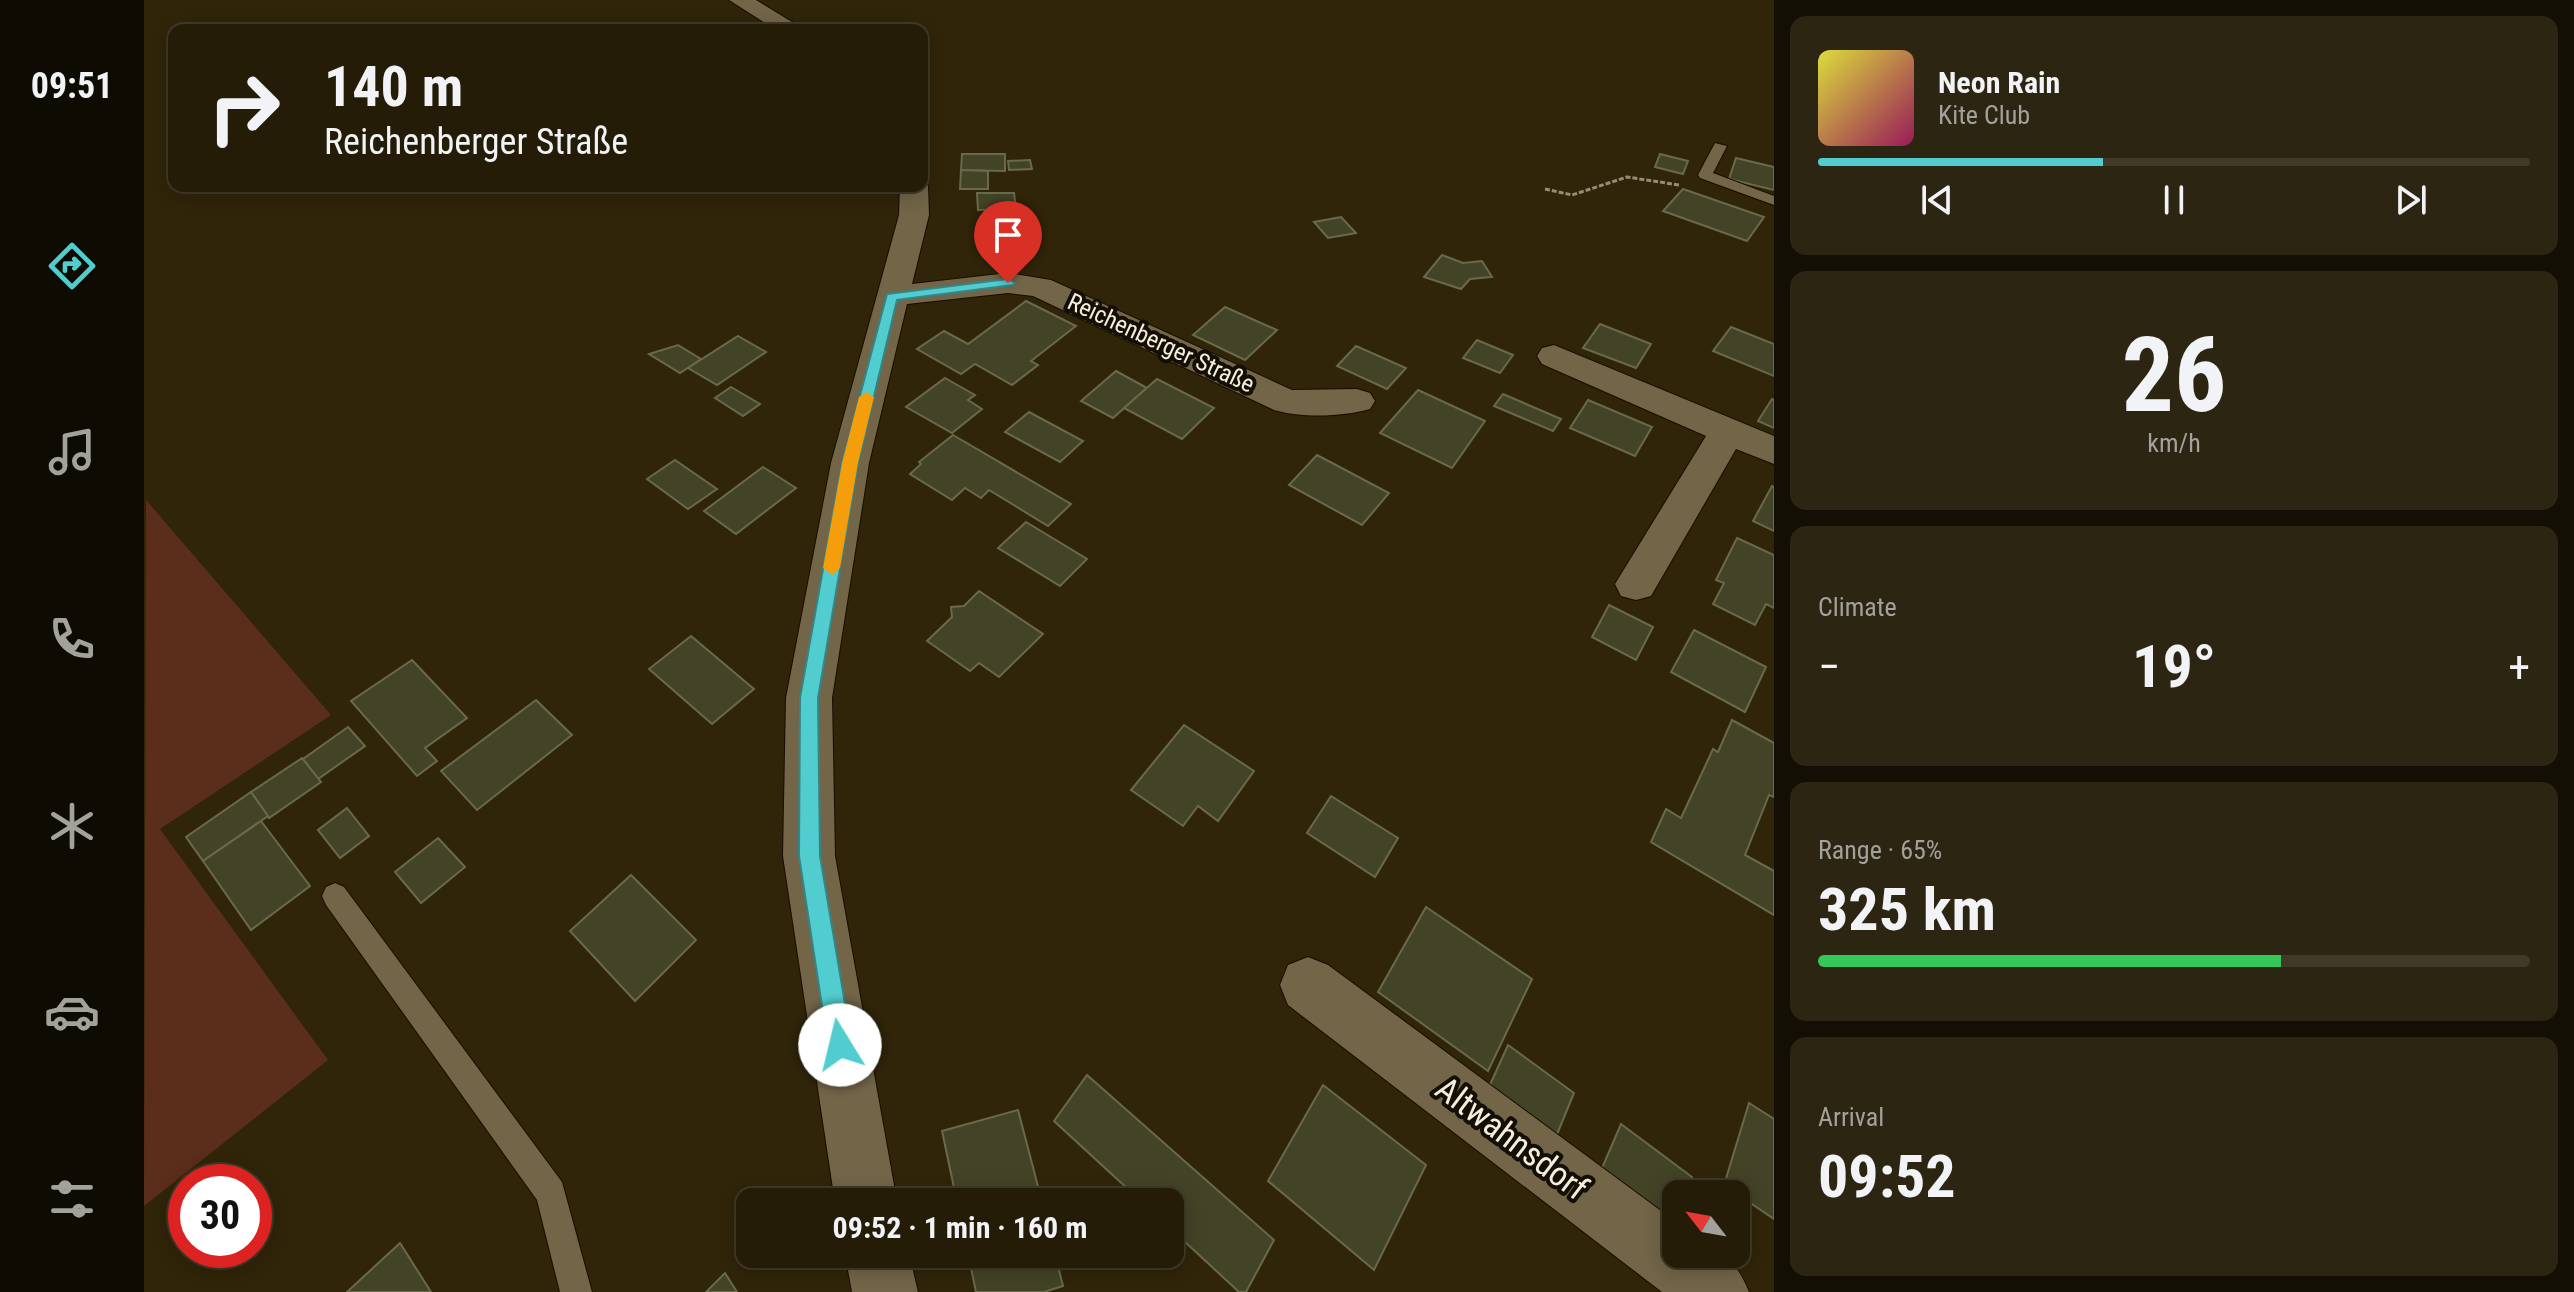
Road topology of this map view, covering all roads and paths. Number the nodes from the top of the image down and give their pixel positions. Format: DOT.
graph roads {
  1 [pos="740,0"];
  2 [pos="782,24"];
  3 [pos="1720,146"];
  4 [pos="1705,175"];
  5 [pos="1545,189"];
  6 [pos="914,201"];
  7 [pos="1774,201"];
  8 [pos="891,296"];
  9 [pos="1554,356"];
  10 [pos="1357,401"];
  11 [pos="1728,431"];
  12 [pos="1774,451"];
  13 [pos="1636,584"];
  14 [pos="335,896"];
  15 [pos="1308,985"];
  16 [pos="864,1188"];
  17 [pos="880,1268"];
  18 [pos="576,1292"];
  19 [pos="885,1292"];
  20 [pos="1716,1292"];
  1 -- 2 [label="street"];
  3 -- 4 [label="lane"];
  4 -- 5 [label="path"];
  4 -- 7 [label="lane"];
  6 -- 8 [label="street"];
  8 -- 10 [label="street, Reichenberger Straße"];
  8 -- 16 [label="street"];
  9 -- 11 [label="street"];
  11 -- 12 [label="street"];
  11 -- 13 [label="street"];
  14 -- 18 [label="lane"];
  15 -- 20 [label="street, Altwahnsdorf"];
  17 -- 19 [label="street"];
}
